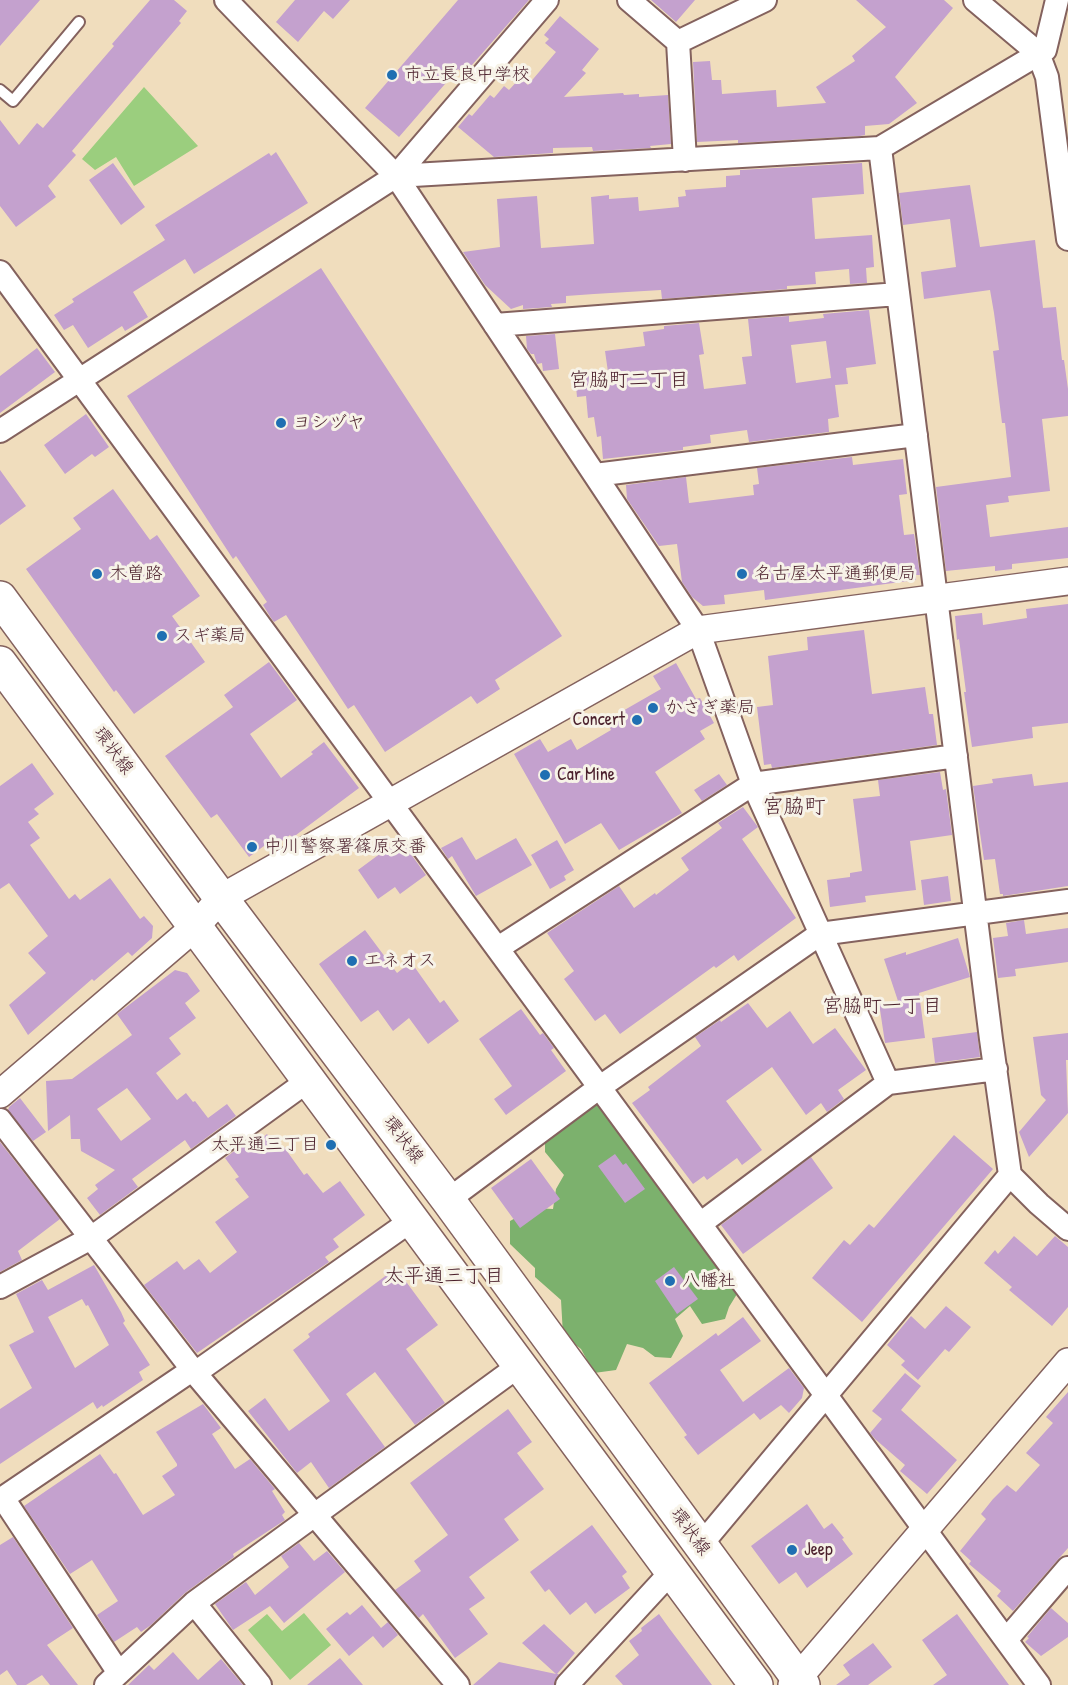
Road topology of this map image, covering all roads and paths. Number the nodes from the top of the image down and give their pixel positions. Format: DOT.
graph roads {
  1 [pos="226,0"];
  2 [pos="547,0"];
  3 [pos="629,0"];
  4 [pos="765,0"];
  5 [pos="975,0"];
  6 [pos="1057,0"];
  7 [pos="79,22"];
  8 [pos="678,42"];
  9 [pos="1038,53"];
  10 [pos="0,90"];
  11 [pos="880,148"];
  12 [pos="685,160"];
  13 [pos="396,176"];
  14 [pos="1068,239"];
  15 [pos="0,272"];
  16 [pos="898,294"];
  17 [pos="495,325"];
  18 [pos="78,379"];
  19 [pos="0,431"];
  20 [pos="916,435"];
  21 [pos="595,475"];
  22 [pos="1068,581"];
  23 [pos="0,598"];
  24 [pos="936,598"];
  25 [pos="698,630"];
  26 [pos="0,663"];
  27 [pos="956,756"];
  28 [pos="753,784"];
  29 [pos="391,802"];
  30 [pos="221,898"];
  31 [pos="1068,901"];
  32 [pos="976,913"];
  33 [pos="195,927"];
  34 [pos="820,934"];
  35 [pos="498,948"];
  36 [pos="996,1069"];
  37 [pos="309,1080"];
  38 [pos="888,1083"];
  39 [pos="600,1087"];
  40 [pos="0,1094"];
  41 [pos="0,1120"];
  42 [pos="1010,1175"];
  43 [pos="448,1200"];
  44 [pos="412,1220"];
  45 [pos="700,1224"];
  46 [pos="1068,1229"];
  47 [pos="91,1238"];
  48 [pos="0,1287"];
  49 [pos="1068,1362"];
  50 [pos="520,1365"];
  51 [pos="194,1372"];
  52 [pos="826,1396"];
  53 [pos="1,1499"];
  54 [pos="315,1516"];
  55 [pos="925,1530"];
  56 [pos="700,1546"];
  57 [pos="1068,1569"];
  58 [pos="672,1571"];
  59 [pos="194,1603"];
  60 [pos="1006,1640"];
  61 [pos="113,1679"];
  62 [pos="798,1683"];
  63 [pos="260,1685"];
  64 [pos="458,1685"];
  65 [pos="567,1685"];
  66 [pos="756,1685"];
  67 [pos="1039,1685"];
  1 -- 13 [label="street"];
  2 -- 13 [label="street"];
  3 -- 8 [label="street"];
  4 -- 8 [label="street"];
  5 -- 9 [label="street"];
  6 -- 9 [label="street"];
  7 -- 10 [label="lane"];
  8 -- 12 [label="street"];
  9 -- 11 [label="street"];
  9 -- 14 [label="street"];
  11 -- 12 [label="street"];
  11 -- 16 [label="street"];
  12 -- 13 [label="street"];
  13 -- 17 [label="street"];
  13 -- 18 [label="street"];
  15 -- 18 [label="street"];
  16 -- 17 [label="street"];
  16 -- 20 [label="street"];
  17 -- 21 [label="street"];
  18 -- 19 [label="street"];
  18 -- 29 [label="street"];
  20 -- 21 [label="street"];
  20 -- 24 [label="street"];
  21 -- 25 [label="street"];
  22 -- 24 [label="street"];
  23 -- 30 [label="main road, 環状線"];
  24 -- 25 [label="street"];
  24 -- 27 [label="street"];
  25 -- 28 [label="street"];
  25 -- 29 [label="street"];
  26 -- 33 [label="main road, 環状線"];
  27 -- 28 [label="street"];
  27 -- 32 [label="street"];
  28 -- 34 [label="street"];
  28 -- 35 [label="street"];
  29 -- 30 [label="street"];
  29 -- 35 [label="street"];
  30 -- 33 [label="street"];
  30 -- 43 [label="main road, 環状線"];
  31 -- 32 [label="street"];
  32 -- 34 [label="street"];
  32 -- 36 [label="street"];
  33 -- 37 [label="main road, 環状線"];
  33 -- 40 [label="street"];
  34 -- 38 [label="street"];
  34 -- 39 [label="street"];
  35 -- 39 [label="street"];
  36 -- 38 [label="street"];
  36 -- 42 [label="street"];
  37 -- 44 [label="main road, 環状線"];
  37 -- 47 [label="street"];
  38 -- 45 [label="street"];
  39 -- 43 [label="street"];
  39 -- 45 [label="street"];
  41 -- 47 [label="street"];
  42 -- 46 [label="street"];
  42 -- 52 [label="street"];
  43 -- 56 [label="main road, 環状線"];
  44 -- 50 [label="main road, 環状線"];
  44 -- 51 [label="street"];
  45 -- 52 [label="street"];
  47 -- 48 [label="street"];
  47 -- 51 [label="street"];
  49 -- 55 [label="street"];
  50 -- 54 [label="street"];
  50 -- 58 [label="main road, 環状線"];
  51 -- 53 [label="street"];
  51 -- 54 [label="street"];
  52 -- 55 [label="street"];
  52 -- 56 [label="street"];
  53 -- 61 [label="street"];
  54 -- 59 [label="street"];
  54 -- 64 [label="street"];
  55 -- 60 [label="street"];
  55 -- 62 [label="street"];
  56 -- 62 [label="main road, 環状線"];
  57 -- 60 [label="street"];
  58 -- 65 [label="street"];
  58 -- 66 [label="main road, 環状線"];
  59 -- 61 [label="street"];
  59 -- 63 [label="street"];
  60 -- 67 [label="street"];
}
